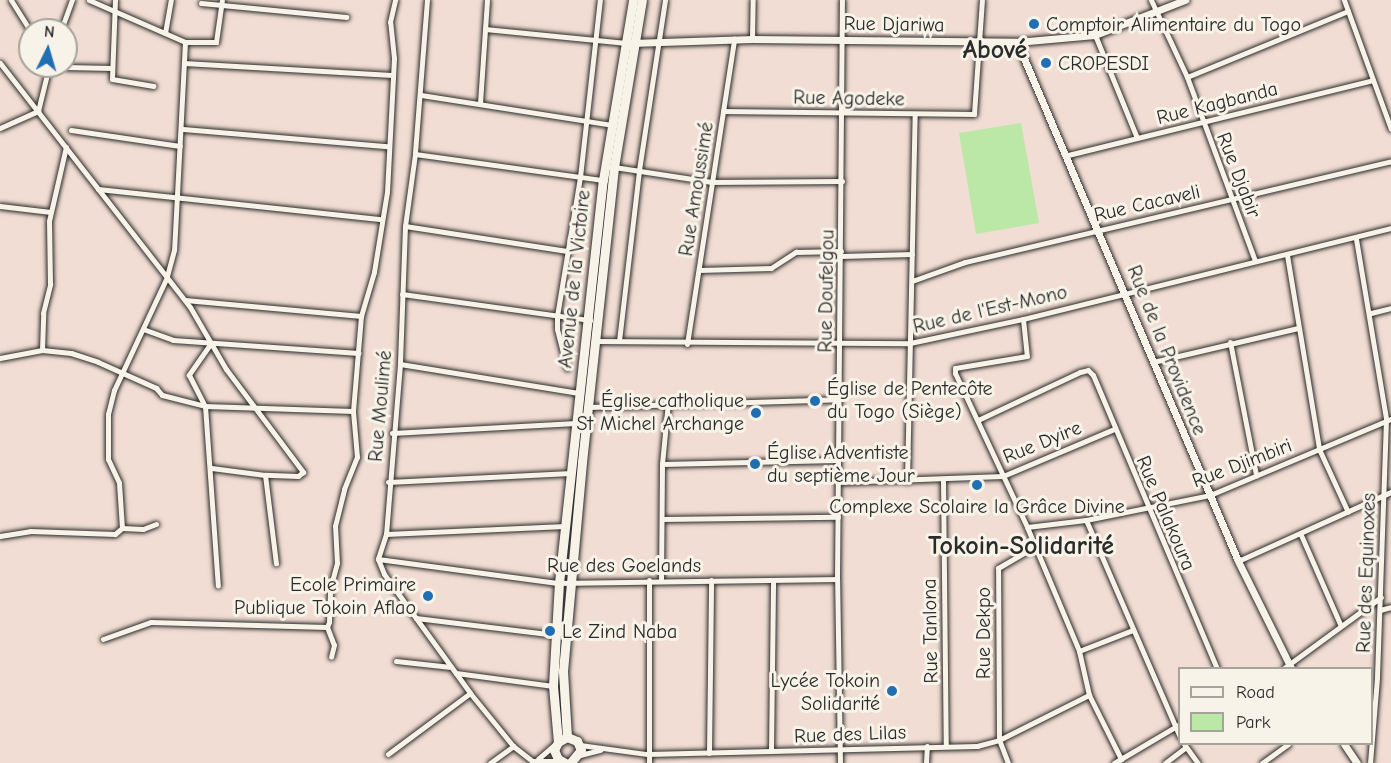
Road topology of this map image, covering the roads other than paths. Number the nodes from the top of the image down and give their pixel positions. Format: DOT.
graph roads {
  1 [pos="11,0"];
  2 [pos="72,0"];
  3 [pos="89,0"];
  4 [pos="115,0"];
  5 [pos="171,0"];
  6 [pos="395,0"];
  7 [pos="427,0"];
  8 [pos="487,0"];
  9 [pos="600,0"];
  10 [pos="633,0"];
  11 [pos="642,0"];
  12 [pos="665,0"];
  13 [pos="753,0"];
  14 [pos="842,0"];
  15 [pos="982,0"];
  16 [pos="1151,0"];
  17 [pos="1185,0"];
  18 [pos="1344,0"];
  19 [pos="222,2"];
  20 [pos="201,3"];
  21 [pos="115,9"];
  22 [pos="1348,11"];
  23 [pos="1157,12"];
  24 [pos="346,17"];
  25 [pos="22,18"];
  26 [pos="66,18"];
  27 [pos="485,29"];
  28 [pos="165,33"];
  29 [pos="1095,35"];
  30 [pos="734,39"];
  31 [pos="753,39"];
  32 [pos="594,40"];
  33 [pos="842,40"];
  34 [pos="185,42"];
  35 [pos="980,42"];
  36 [pos="1017,42"];
  37 [pos="630,43"];
  38 [pos="659,43"];
  39 [pos="0,63"];
  40 [pos="184,63"];
  41 [pos="78,67"];
  42 [pos="112,68"];
  43 [pos="392,75"];
  44 [pos="1187,77"];
  45 [pos="46,78"];
  46 [pos="1373,80"];
  47 [pos="153,86"];
  48 [pos="421,95"];
  49 [pos="480,103"];
  50 [pos="38,111"];
  51 [pos="723,111"];
  52 [pos="842,112"];
  53 [pos="915,114"];
  54 [pos="584,120"];
  55 [pos="1203,121"];
  56 [pos="612,125"];
  57 [pos="1390,125"];
  58 [pos="0,128"];
  59 [pos="183,129"];
  60 [pos="71,130"];
  61 [pos="1137,138"];
  62 [pos="180,146"];
  63 [pos="387,146"];
  64 [pos="66,147"];
  65 [pos="416,154"];
  66 [pos="1068,155"];
  67 [pos="1391,161"];
  68 [pos="614,167"];
  69 [pos="639,170"];
  70 [pos="580,177"];
  71 [pos="603,180"];
  72 [pos="842,181"];
  73 [pos="712,182"];
  74 [pos="98,189"];
  75 [pos="179,195"];
  76 [pos="1233,199"];
  77 [pos="0,206"];
  78 [pos="51,212"];
  79 [pos="381,219"];
  80 [pos="405,226"];
  81 [pos="1391,228"];
  82 [pos="1100,229"];
  83 [pos="1356,239"];
  84 [pos="567,251"];
  85 [pos="841,253"];
  86 [pos="912,254"];
  87 [pos="1287,255"];
  88 [pos="1256,261"];
  89 [pos="699,270"];
  90 [pos="167,277"];
  91 [pos="912,281"];
  92 [pos="1126,292"];
  93 [pos="402,294"];
  94 [pos="185,300"];
  95 [pos="1391,308"];
  96 [pos="1371,312"];
  97 [pos="361,316"];
  98 [pos="557,316"];
  99 [pos="1023,319"];
  100 [pos="592,320"];
  101 [pos="1298,328"];
  102 [pos="142,329"];
  103 [pos="591,341"];
  104 [pos="619,341"];
  105 [pos="1230,342"];
  106 [pos="211,343"];
  107 [pos="840,343"];
  108 [pos="910,343"];
  109 [pos="687,344"];
  110 [pos="42,350"];
  111 [pos="359,353"];
  112 [pos="0,358"];
  113 [pos="1153,362"];
  114 [pos="400,364"];
  115 [pos="567,368"];
  116 [pos="122,374"];
  117 [pos="581,394"];
  118 [pos="839,399"];
  119 [pos="668,402"];
  120 [pos="205,406"];
  121 [pos="255,407"];
  122 [pos="589,407"];
  123 [pos="353,411"];
  124 [pos="980,419"];
  125 [pos="1388,419"];
  126 [pos="578,423"];
  127 [pos="1114,429"];
  128 [pos="392,433"];
  129 [pos="1319,449"];
  130 [pos="837,460"];
  131 [pos="662,464"];
  132 [pos="211,468"];
  133 [pos="571,473"];
  134 [pos="264,475"];
  135 [pos="1256,475"];
  136 [pos="1004,476"];
  137 [pos="943,480"];
  138 [pos="907,481"];
  139 [pos="388,482"];
  140 [pos="837,482"];
  141 [pos="1391,492"];
  142 [pos="1210,495"];
  143 [pos="1383,495"];
  144 [pos="1147,508"];
  145 [pos="1348,512"];
  146 [pos="838,517"];
  147 [pos="662,519"];
  148 [pos="1086,520"];
  149 [pos="156,524"];
  150 [pos="565,526"];
  151 [pos="1027,527"];
  152 [pos="122,528"];
  153 [pos="386,534"];
  154 [pos="1301,535"];
  155 [pos="0,536"];
  156 [pos="1034,547"];
  157 [pos="378,559"];
  158 [pos="1238,561"];
  159 [pos="276,563"];
  160 [pos="837,579"];
  161 [pos="649,580"];
  162 [pos="662,580"];
  163 [pos="711,580"];
  164 [pos="773,580"];
  165 [pos="559,583"];
  166 [pos="572,583"];
  167 [pos="218,586"];
  168 [pos="1380,597"];
  169 [pos="1391,607"];
  170 [pos="1380,610"];
  171 [pos="416,618"];
  172 [pos="1341,626"];
  173 [pos="327,627"];
  174 [pos="1132,630"];
  175 [pos="556,635"];
  176 [pos="103,639"];
  177 [pos="1079,651"];
  178 [pos="331,657"];
  179 [pos="396,661"];
  180 [pos="452,667"];
  181 [pos="1216,667"];
  182 [pos="1288,667"];
  183 [pos="1289,667"];
  184 [pos="456,673"];
  185 [pos="1377,678"];
  186 [pos="1373,681"];
  187 [pos="553,686"];
  188 [pos="470,693"];
  189 [pos="1089,695"];
  190 [pos="1177,726"];
  191 [pos="1373,727"];
  192 [pos="999,740"];
  193 [pos="560,741"];
  194 [pos="1185,745"];
  195 [pos="1287,745"];
  196 [pos="1345,745"];
  197 [pos="1371,745"];
  198 [pos="513,746"];
  199 [pos="927,746"];
  200 [pos="946,746"];
  201 [pos="600,750"];
  202 [pos="840,750"];
  203 [pos="771,751"];
  204 [pos="709,753"];
  205 [pos="388,754"];
  206 [pos="647,754"];
  207 [pos="538,759"];
  208 [pos="1121,759"];
  209 [pos="570,760"];
  210 [pos="532,762"];
  211 [pos="490,763"];
  212 [pos="649,763"];
  213 [pos="840,763"];
  214 [pos="926,763"];
  215 [pos="1008,763"];
  216 [pos="1114,763"];
  217 [pos="1165,763"];
  218 [pos="1198,763"];
  219 [pos="1262,763"];
  220 [pos="1357,763"];
  221 [pos="1370,763"];
  1 -- 25 [label="street"];
  2 -- 26 [label="street"];
  3 -- 21 [label="street"];
  4 -- 21 [label="street"];
  5 -- 28 [label="street"];
  6 -- 43 [label="street"];
  7 -- 48 [label="street, Rue Moulimé"];
  8 -- 27 [label="street"];
  9 -- 32 [label="street"];
  10 -- 37 [label="highway, Avenue de la Victoire"];
  11 -- 37 [label="highway, Avenue de la Victoire"];
  12 -- 38 [label="street"];
  13 -- 31 [label="street"];
  14 -- 33 [label="street, Rue Doufelgou"];
  15 -- 35 [label="street"];
  16 -- 23 [label="street, Rue Djabir"];
  17 -- 23 [label="street, Rue Djariwa"];
  18 -- 22 [label="street"];
  19 -- 20 [label="street"];
  19 -- 24 [label="street"];
  19 -- 34 [label="street"];
  21 -- 28 [label="street"];
  21 -- 42 [label="street"];
  22 -- 44 [label="street"];
  22 -- 46 [label="street"];
  23 -- 29 [label="street, Rue Djariwa"];
  23 -- 44 [label="street, Rue Djabir"];
  27 -- 32 [label="street"];
  27 -- 49 [label="street"];
  28 -- 34 [label="street"];
  29 -- 36 [label="street, Rue Djariwa"];
  29 -- 61 [label="street"];
  30 -- 31 [label="street, Rue Djariwa"];
  30 -- 38 [label="street, Rue Djariwa"];
  30 -- 51 [label="street, Rue Amoussimé"];
  31 -- 33 [label="street, Rue Djariwa"];
  32 -- 37 [label="street"];
  32 -- 54 [label="street"];
  33 -- 35 [label="street, Rue Djariwa"];
  33 -- 52 [label="street, Rue Doufelgou"];
  34 -- 40 [label="street"];
  35 -- 36 [label="street, Rue Djariwa"];
  35 -- 53 [label="street, Rue Agodeke"];
  36 -- 66 [label="street, Rue de la Providence"];
  37 -- 38 [label="street, Rue Djariwa"];
  37 -- 56 [label="highway, Avenue de la Victoire"];
  37 -- 68 [label="highway, Avenue de la Victoire"];
  38 -- 69 [label="street"];
  39 -- 50 [label="street"];
  40 -- 43 [label="street"];
  40 -- 59 [label="street"];
  41 -- 42 [label="street"];
  42 -- 47 [label="street"];
  43 -- 63 [label="street"];
  44 -- 55 [label="street, Rue Djabir"];
  45 -- 50 [label="street"];
  46 -- 55 [label="street, Rue Kagbanda"];
  46 -- 57 [label="street"];
  48 -- 49 [label="street"];
  48 -- 65 [label="street, Rue Moulimé"];
  49 -- 54 [label="street"];
  50 -- 58 [label="street"];
  50 -- 64 [label="street"];
  51 -- 52 [label="street, Rue Agodeke"];
  51 -- 73 [label="street, Rue Amoussimé"];
  52 -- 53 [label="street, Rue Agodeke"];
  52 -- 72 [label="street, Rue Doufelgou"];
  53 -- 86 [label="street"];
  54 -- 56 [label="street"];
  54 -- 70 [label="street"];
  55 -- 61 [label="street, Rue Kagbanda"];
  55 -- 76 [label="street, Rue Djabir"];
  56 -- 71 [label="highway, Avenue de la Victoire"];
  59 -- 62 [label="street"];
  59 -- 63 [label="street"];
  60 -- 62 [label="street"];
  61 -- 66 [label="street, Rue Kagbanda"];
  62 -- 75 [label="street"];
  63 -- 79 [label="street"];
  64 -- 74 [label="street"];
  64 -- 78 [label="street"];
  65 -- 70 [label="street"];
  65 -- 80 [label="street, Rue Moulimé"];
  66 -- 82 [label="street, Rue de la Providence"];
  67 -- 76 [label="street, Rue Cacaveli"];
  68 -- 69 [label="street"];
  68 -- 100 [label="highway, Avenue de la Victoire"];
  69 -- 73 [label="street"];
  69 -- 104 [label="street"];
  70 -- 71 [label="street"];
  70 -- 84 [label="street"];
  71 -- 100 [label="highway, Avenue de la Victoire"];
  72 -- 73 [label="street"];
  72 -- 85 [label="street, Rue Doufelgou"];
  73 -- 89 [label="street, Rue Amoussimé"];
  74 -- 75 [label="street"];
  74 -- 90 [label="street"];
  75 -- 79 [label="street"];
  75 -- 90 [label="street"];
  76 -- 82 [label="street, Rue Cacaveli"];
  76 -- 88 [label="street, Rue Djabir"];
  77 -- 78 [label="street"];
  78 -- 110 [label="street"];
  79 -- 97 [label="street"];
  80 -- 84 [label="street"];
  80 -- 93 [label="street, Rue Moulimé"];
  81 -- 83 [label="street, Rue de l'Est-Mono"];
  82 -- 91 [label="street, Rue Cacaveli"];
  82 -- 92 [label="street, Rue de la Providence"];
  83 -- 87 [label="street, Rue de l'Est-Mono"];
  83 -- 96 [label="street, Rue des Equinoxes"];
  84 -- 98 [label="street"];
  85 -- 86 [label="street"];
  85 -- 89 [label="street"];
  85 -- 107 [label="street, Rue Doufelgou"];
  86 -- 91 [label="street"];
  87 -- 88 [label="street, Rue de l'Est-Mono"];
  87 -- 101 [label="street"];
  88 -- 92 [label="street, Rue de l'Est-Mono"];
  89 -- 109 [label="street, Rue Amoussimé"];
  90 -- 94 [label="street"];
  90 -- 102 [label="street"];
  91 -- 108 [label="street"];
  92 -- 99 [label="street, Rue de l'Est-Mono"];
  92 -- 113 [label="street, Rue de la Providence"];
  93 -- 98 [label="street"];
  93 -- 114 [label="street, Rue Moulimé"];
  94 -- 97 [label="street"];
  94 -- 106 [label="street"];
  95 -- 96 [label="street"];
  96 -- 125 [label="street, Rue des Equinoxes"];
  97 -- 111 [label="street"];
  98 -- 100 [label="street"];
  98 -- 115 [label="street"];
  99 -- 108 [label="street, Rue de l'Est-Mono"];
  99 -- 124 [label="street"];
  100 -- 103 [label="highway, Avenue de la Victoire"];
  101 -- 105 [label="street"];
  101 -- 129 [label="street"];
  102 -- 106 [label="street"];
  102 -- 116 [label="street"];
  103 -- 104 [label="street, Rue de l'Est-Mono"];
  103 -- 117 [label="highway, Avenue de la Victoire"];
  103 -- 122 [label="highway, Avenue de la Victoire"];
  104 -- 109 [label="street, Rue de l'Est-Mono"];
  105 -- 113 [label="street"];
  105 -- 135 [label="street"];
  106 -- 111 [label="street"];
  106 -- 120 [label="street"];
  106 -- 121 [label="street"];
  107 -- 108 [label="street, Rue de l'Est-Mono"];
  107 -- 109 [label="street, Rue de l'Est-Mono"];
  107 -- 118 [label="street, Rue Doufelgou"];
  108 -- 138 [label="street"];
  110 -- 112 [label="street"];
  110 -- 116 [label="street"];
  111 -- 123 [label="street"];
  113 -- 142 [label="street, Rue de la Providence"];
  114 -- 117 [label="street"];
  114 -- 128 [label="street, Rue Moulimé"];
  116 -- 120 [label="street"];
  116 -- 152 [label="street"];
  117 -- 126 [label="highway, Avenue de la Victoire"];
  118 -- 119 [label="street"];
  118 -- 130 [label="street, Rue Doufelgou"];
  119 -- 122 [label="street"];
  119 -- 131 [label="street"];
  120 -- 121 [label="street"];
  120 -- 132 [label="street"];
  121 -- 123 [label="street"];
  121 -- 134 [label="street"];
  122 -- 166 [label="highway, Avenue de la Victoire"];
  123 -- 173 [label="street"];
  124 -- 127 [label="street, Rue Palakoura"];
  124 -- 136 [label="street"];
  125 -- 129 [label="street, Rue Djimbiri"];
  125 -- 143 [label="street, Rue des Equinoxes"];
  126 -- 128 [label="street"];
  126 -- 133 [label="highway, Avenue de la Victoire"];
  127 -- 136 [label="street, Rue Dyire"];
  127 -- 144 [label="street, Rue Palakoura"];
  128 -- 139 [label="street, Rue Moulimé"];
  129 -- 135 [label="street, Rue Djimbiri"];
  129 -- 145 [label="street"];
  130 -- 131 [label="street"];
  130 -- 140 [label="street, Rue Doufelgou"];
  131 -- 147 [label="street"];
  132 -- 134 [label="street"];
  132 -- 167 [label="street"];
  133 -- 139 [label="street"];
  133 -- 150 [label="highway, Avenue de la Victoire"];
  134 -- 159 [label="street"];
  135 -- 142 [label="street, Rue Djimbiri"];
  136 -- 137 [label="street, Rue Dyire"];
  136 -- 151 [label="street"];
  137 -- 138 [label="street, Rue Dyire"];
  137 -- 200 [label="street, Rue Tanlona"];
  138 -- 140 [label="street, Rue Dyire"];
  139 -- 153 [label="street, Rue Moulimé"];
  140 -- 146 [label="street, Rue Doufelgou"];
  141 -- 143 [label="street"];
  142 -- 144 [label="street, Rue Djimbiri"];
  142 -- 158 [label="street, Rue de la Providence"];
  143 -- 145 [label="street"];
  143 -- 168 [label="street, Rue des Equinoxes"];
  144 -- 148 [label="street, Rue Djimbiri"];
  144 -- 181 [label="street, Rue Palakoura"];
  145 -- 154 [label="street"];
  146 -- 147 [label="street"];
  146 -- 160 [label="street, Rue Doufelgou"];
  147 -- 162 [label="street"];
  148 -- 151 [label="street, Rue Djimbiri"];
  148 -- 174 [label="street"];
  149 -- 152 [label="street"];
  150 -- 153 [label="street"];
  150 -- 165 [label="highway, Avenue de la Victoire"];
  151 -- 156 [label="street"];
  152 -- 155 [label="street"];
  153 -- 157 [label="street, Rue Moulimé"];
  154 -- 158 [label="street"];
  154 -- 172 [label="street"];
  156 -- 177 [label="street"];
  156 -- 192 [label="street, Rue Dekpo"];
  157 -- 165 [label="street, Rue des Goelands"];
  157 -- 171 [label="street"];
  158 -- 182 [label="street, Rue de la Providence"];
  160 -- 164 [label="street, Rue des Goelands"];
  160 -- 202 [label="street, Rue Doufelgou"];
  161 -- 162 [label="street, Rue des Goelands"];
  161 -- 166 [label="street, Rue des Goelands"];
  161 -- 206 [label="street"];
  162 -- 163 [label="street, Rue des Goelands"];
  163 -- 164 [label="street, Rue des Goelands"];
  163 -- 204 [label="street"];
  164 -- 203 [label="street"];
  165 -- 166 [label="street, Rue des Goelands"];
  165 -- 175 [label="highway, Avenue de la Victoire"];
  166 -- 193 [label="highway, Avenue de la Victoire"];
  168 -- 170 [label="street, Rue des Equinoxes"];
  168 -- 172 [label="street"];
  169 -- 170 [label="street"];
  170 -- 185 [label="street, Rue des Equinoxes"];
  171 -- 175 [label="street"];
  171 -- 180 [label="street"];
  172 -- 183 [label="street"];
  173 -- 176 [label="street"];
  173 -- 178 [label="street"];
  174 -- 177 [label="street"];
  174 -- 190 [label="street"];
  175 -- 187 [label="highway, Avenue de la Victoire"];
  177 -- 189 [label="street"];
  179 -- 180 [label="street"];
  180 -- 184 [label="street"];
  184 -- 187 [label="street"];
  184 -- 188 [label="street"];
  185 -- 186 [label="street"];
  185 -- 191 [label="street, Rue des Equinoxes"];
  187 -- 193 [label="highway, Avenue de la Victoire"];
  188 -- 198 [label="street"];
  188 -- 205 [label="street"];
  189 -- 192 [label="street, Rue des Lilas"];
  189 -- 208 [label="street"];
  190 -- 208 [label="street"];
  192 -- 200 [label="street, Rue des Lilas"];
  192 -- 215 [label="street"];
  193 -- 207 [label="street"];
  193 -- 209 [label="highway"];
  193 -- 209 [label="highway"];
  194 -- 217 [label="street"];
  194 -- 218 [label="street"];
  195 -- 219 [label="street"];
  196 -- 220 [label="street"];
  197 -- 221 [label="street, Rue des Equinoxes"];
  198 -- 210 [label="street"];
  198 -- 211 [label="street"];
  199 -- 200 [label="street, Rue des Lilas"];
  199 -- 202 [label="street, Rue des Lilas"];
  199 -- 214 [label="street"];
  201 -- 206 [label="street, Rue des Lilas"];
  201 -- 209 [label="street, Rue des Lilas"];
  201 -- 209 [label="street, Rue des Lilas"];
  202 -- 203 [label="street, Rue des Lilas"];
  202 -- 213 [label="street, Rue Doufelgou"];
  203 -- 204 [label="street, Rue des Lilas"];
  204 -- 206 [label="street, Rue des Lilas"];
  206 -- 212 [label="street"];
  207 -- 209 [label="street"];
  207 -- 210 [label="street"];
  208 -- 216 [label="street"];
}
